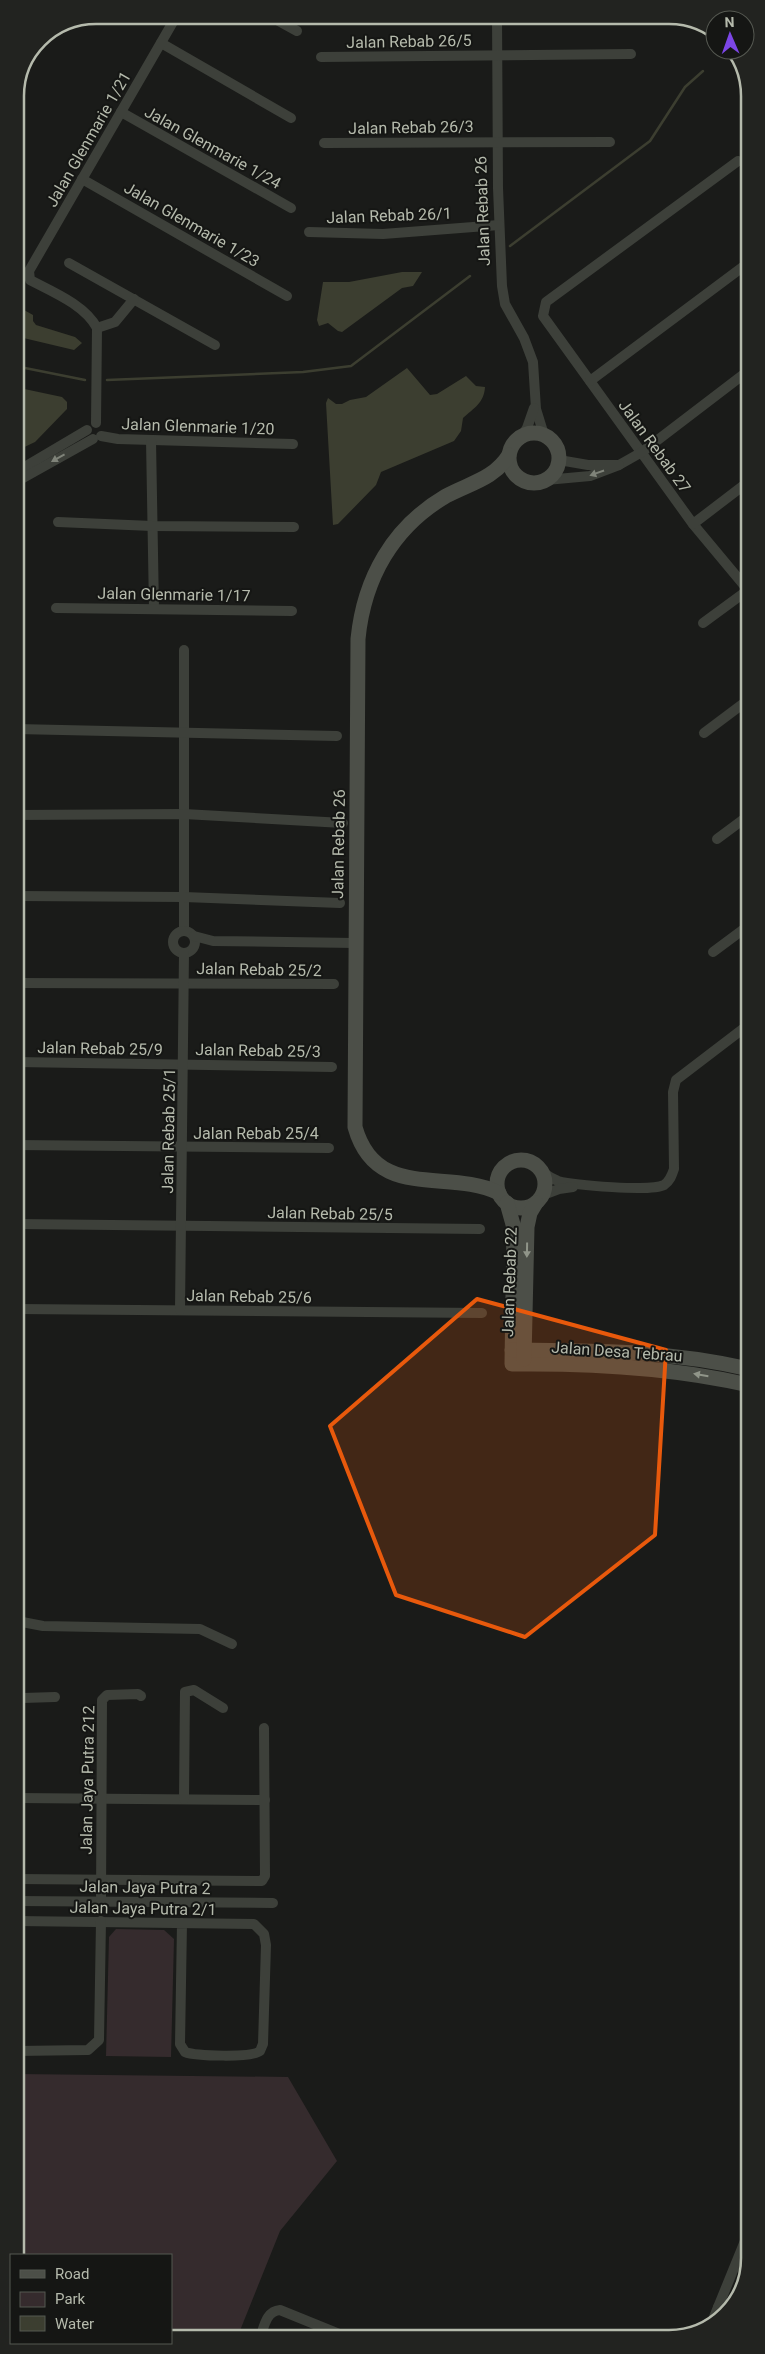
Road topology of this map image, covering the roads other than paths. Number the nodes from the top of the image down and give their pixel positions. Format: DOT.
graph roads {
  1 [pos="173,24"];
  2 [pos="284,24"];
  3 [pos="497,24"];
  4 [pos="297,31"];
  5 [pos="161,43"];
  6 [pos="631,54"];
  7 [pos="498,55"];
  8 [pos="321,57"];
  9 [pos="121,112"];
  10 [pos="291,118"];
  11 [pos="498,141"];
  12 [pos="610,142"];
  13 [pos="324,143"];
  14 [pos="738,162"];
  15 [pos="82,179"];
  16 [pos="291,208"];
  17 [pos="500,225"];
  18 [pos="309,232"];
  19 [pos="70,262"];
  20 [pos="741,268"];
  21 [pos="288,296"];
  22 [pos="134,299"];
  23 [pos="97,328"];
  24 [pos="215,345"];
  25 [pos="741,376"];
  26 [pos="590,381"];
  27 [pos="535,399"];
  28 [pos="96,423"];
  29 [pos="87,430"];
  30 [pos="544,435"];
  31 [pos="522,436"];
  32 [pos="97,437"];
  33 [pos="151,440"];
  34 [pos="293,444"];
  35 [pos="642,452"];
  36 [pos="509,455"];
  37 [pos="559,460"];
  38 [pos="619,465"];
  39 [pos="32,468"];
  40 [pos="24,470"];
  41 [pos="24,475"];
  42 [pos="517,476"];
  43 [pos="546,480"];
  44 [pos="474,484"];
  45 [pos="741,487"];
  46 [pos="58,522"];
  47 [pos="693,524"];
  48 [pos="152,526"];
  49 [pos="294,526"];
  50 [pos="741,582"];
  51 [pos="741,595"];
  52 [pos="56,608"];
  53 [pos="154,609"];
  54 [pos="292,611"];
  55 [pos="703,623"];
  56 [pos="184,650"];
  57 [pos="741,705"];
  58 [pos="24,729"];
  59 [pos="184,731"];
  60 [pos="704,733"];
  61 [pos="338,736"];
  62 [pos="184,814"];
  63 [pos="24,815"];
  64 [pos="741,821"];
  65 [pos="343,822"];
  66 [pos="717,839"];
  67 [pos="24,896"];
  68 [pos="184,897"];
  69 [pos="340,903"];
  70 [pos="184,931"];
  71 [pos="741,931"];
  72 [pos="194,936"];
  73 [pos="213,941"];
  74 [pos="354,943"];
  75 [pos="194,947"];
  76 [pos="713,952"];
  77 [pos="184,953"];
  78 [pos="24,983"];
  79 [pos="184,983"];
  80 [pos="334,984"];
  81 [pos="741,1030"];
  82 [pos="24,1062"];
  83 [pos="184,1064"];
  84 [pos="332,1067"];
  85 [pos="24,1145"];
  86 [pos="182,1148"];
  87 [pos="329,1148"];
  88 [pos="499,1173"];
  89 [pos="544,1174"];
  90 [pos="458,1182"];
  91 [pos="589,1186"];
  92 [pos="503,1198"];
  93 [pos="540,1199"];
  94 [pos="24,1224"];
  95 [pos="180,1226"];
  96 [pos="480,1229"];
  97 [pos="24,1309"];
  98 [pos="180,1310"];
  99 [pos="482,1312"];
  100 [pos="525,1323"];
  101 [pos="560,1350"];
  102 [pos="518,1357"];
  103 [pos="741,1367"];
  104 [pos="741,1383"];
  105 [pos="24,1622"];
  106 [pos="232,1644"];
  107 [pos="140,1696"];
  108 [pos="55,1697"];
  109 [pos="24,1698"];
  110 [pos="223,1708"];
  111 [pos="264,1728"];
  112 [pos="24,1798"];
  113 [pos="101,1798"];
  114 [pos="184,1799"];
  115 [pos="265,1800"];
  116 [pos="24,1879"];
  117 [pos="101,1880"];
  118 [pos="24,1901"];
  119 [pos="100,1901"];
  120 [pos="273,1903"];
  121 [pos="24,1921"];
  122 [pos="101,1921"];
  123 [pos="182,1923"];
  124 [pos="24,2051"];
  125 [pos="741,2252"];
  126 [pos="718,2307"];
  127 [pos="716,2313"];
  128 [pos="263,2330"];
  129 [pos="330,2330"];
  1 -- 5 [label="street, Jalan Glenmarie 1/21"];
  2 -- 4 [label="street"];
  3 -- 7 [label="street, Jalan Rebab 26"];
  5 -- 9 [label="street, Jalan Glenmarie 1/21"];
  5 -- 10 [label="street"];
  6 -- 7 [label="street, Jalan Rebab 26/5"];
  7 -- 8 [label="street, Jalan Rebab 26/5"];
  7 -- 11 [label="street, Jalan Rebab 26"];
  9 -- 15 [label="street, Jalan Glenmarie 1/21"];
  9 -- 16 [label="street, Jalan Glenmarie 1/24"];
  11 -- 12 [label="street, Jalan Rebab 26/3"];
  11 -- 13 [label="street, Jalan Rebab 26/3"];
  11 -- 17 [label="street, Jalan Rebab 26"];
  14 -- 26 [label="street, Jalan Rebab 27"];
  15 -- 21 [label="street, Jalan Glenmarie 1/23"];
  15 -- 23 [label="street, Jalan Glenmarie 1/21"];
  17 -- 18 [label="street, Jalan Rebab 26/1"];
  17 -- 27 [label="street, Jalan Rebab 26"];
  19 -- 22 [label="street"];
  20 -- 26 [label="street"];
  22 -- 23 [label="street"];
  22 -- 24 [label="street"];
  23 -- 28 [label="street"];
  25 -- 35 [label="street"];
  26 -- 35 [label="street, Jalan Rebab 27"];
  27 -- 30 [label="street"];
  27 -- 31 [label="street"];
  28 -- 29 [label="street"];
  28 -- 32 [label="street"];
  29 -- 32 [label="street"];
  29 -- 39 [label="street"];
  30 -- 31 [label="street"];
  30 -- 37 [label="street"];
  31 -- 36 [label="street"];
  32 -- 33 [label="street, Jalan Glenmarie 1/20"];
  32 -- 39 [label="street, one-way"];
  33 -- 34 [label="street, Jalan Glenmarie 1/20"];
  33 -- 48 [label="street"];
  35 -- 38 [label="street"];
  35 -- 47 [label="street, Jalan Rebab 27"];
  36 -- 42 [label="street"];
  36 -- 44 [label="street"];
  37 -- 38 [label="street"];
  37 -- 43 [label="street"];
  38 -- 43 [label="street, one-way"];
  39 -- 40 [label="street"];
  39 -- 41 [label="street"];
  42 -- 43 [label="street"];
  42 -- 44 [label="street"];
  44 -- 74 [label="street, Jalan Rebab 26"];
  45 -- 47 [label="street"];
  46 -- 48 [label="street"];
  47 -- 50 [label="street, Jalan Rebab 27"];
  48 -- 49 [label="street"];
  48 -- 53 [label="street"];
  51 -- 55 [label="street"];
  52 -- 53 [label="street, Jalan Glenmarie 1/17"];
  53 -- 54 [label="street, Jalan Glenmarie 1/17"];
  56 -- 59 [label="street"];
  57 -- 60 [label="street"];
  58 -- 59 [label="street"];
  59 -- 61 [label="street"];
  59 -- 62 [label="street"];
  62 -- 63 [label="street"];
  62 -- 65 [label="street"];
  62 -- 68 [label="street"];
  64 -- 66 [label="street"];
  67 -- 68 [label="street"];
  68 -- 69 [label="street"];
  68 -- 70 [label="street"];
  70 -- 72 [label="street"];
  70 -- 77 [label="street"];
  71 -- 76 [label="street"];
  72 -- 73 [label="street"];
  72 -- 75 [label="street"];
  73 -- 74 [label="street"];
  73 -- 75 [label="street"];
  74 -- 90 [label="street, Jalan Rebab 26"];
  75 -- 77 [label="street"];
  77 -- 79 [label="street, Jalan Rebab 25/1"];
  78 -- 79 [label="street, Jalan Rebab 25/2"];
  79 -- 80 [label="street, Jalan Rebab 25/2"];
  79 -- 83 [label="street, Jalan Rebab 25/1"];
  81 -- 91 [label="street"];
  82 -- 83 [label="street, Jalan Rebab 25/9"];
  83 -- 84 [label="street, Jalan Rebab 25/3"];
  83 -- 86 [label="street, Jalan Rebab 25/1"];
  85 -- 86 [label="street, Jalan Rebab 25/4"];
  86 -- 87 [label="street, Jalan Rebab 25/4"];
  86 -- 95 [label="street, Jalan Rebab 25/1"];
  88 -- 89 [label="street"];
  88 -- 90 [label="street, Jalan Rebab 26"];
  88 -- 92 [label="street"];
  89 -- 91 [label="street"];
  89 -- 93 [label="street"];
  90 -- 92 [label="street, Jalan Rebab 26"];
  91 -- 93 [label="street"];
  92 -- 93 [label="street"];
  92 -- 102 [label="street, Jalan Rebab 22"];
  93 -- 100 [label="street, Jalan Rebab 22, one-way"];
  94 -- 95 [label="street, Jalan Rebab 25/5"];
  95 -- 96 [label="street, Jalan Rebab 25/5"];
  95 -- 98 [label="street, Jalan Rebab 25/1"];
  97 -- 98 [label="street, Jalan Rebab 25/6"];
  98 -- 99 [label="street, Jalan Rebab 25/6"];
  100 -- 101 [label="street"];
  100 -- 102 [label="street, Jalan Rebab 22"];
  101 -- 102 [label="street, Jalan Desa Tebrau"];
  101 -- 103 [label="street, Jalan Desa Tebrau"];
  104 -- 102 [label="street, Jalan Desa Tebrau, one-way"];
  105 -- 106 [label="street"];
  107 -- 113 [label="street, Jalan Jaya Putra 212"];
  108 -- 109 [label="street"];
  110 -- 114 [label="street"];
  111 -- 115 [label="street"];
  112 -- 113 [label="street"];
  113 -- 114 [label="street"];
  113 -- 117 [label="street, Jalan Jaya Putra 212"];
  114 -- 115 [label="street"];
  115 -- 117 [label="street"];
  116 -- 117 [label="street"];
  117 -- 119 [label="street, Jalan Jaya Putra 212"];
  118 -- 119 [label="street, Jalan Jaya Putra 2"];
  119 -- 120 [label="street, Jalan Jaya Putra 2"];
  121 -- 122 [label="street, Jalan Jaya Putra 2/1"];
  122 -- 123 [label="street, Jalan Jaya Putra 2/1"];
  122 -- 124 [label="street"];
  123 -- 123 [label="street, Jalan Jaya Putra 2/1"];
  125 -- 126 [label="street"];
  126 -- 127 [label="street"];
  128 -- 129 [label="street"];
}
